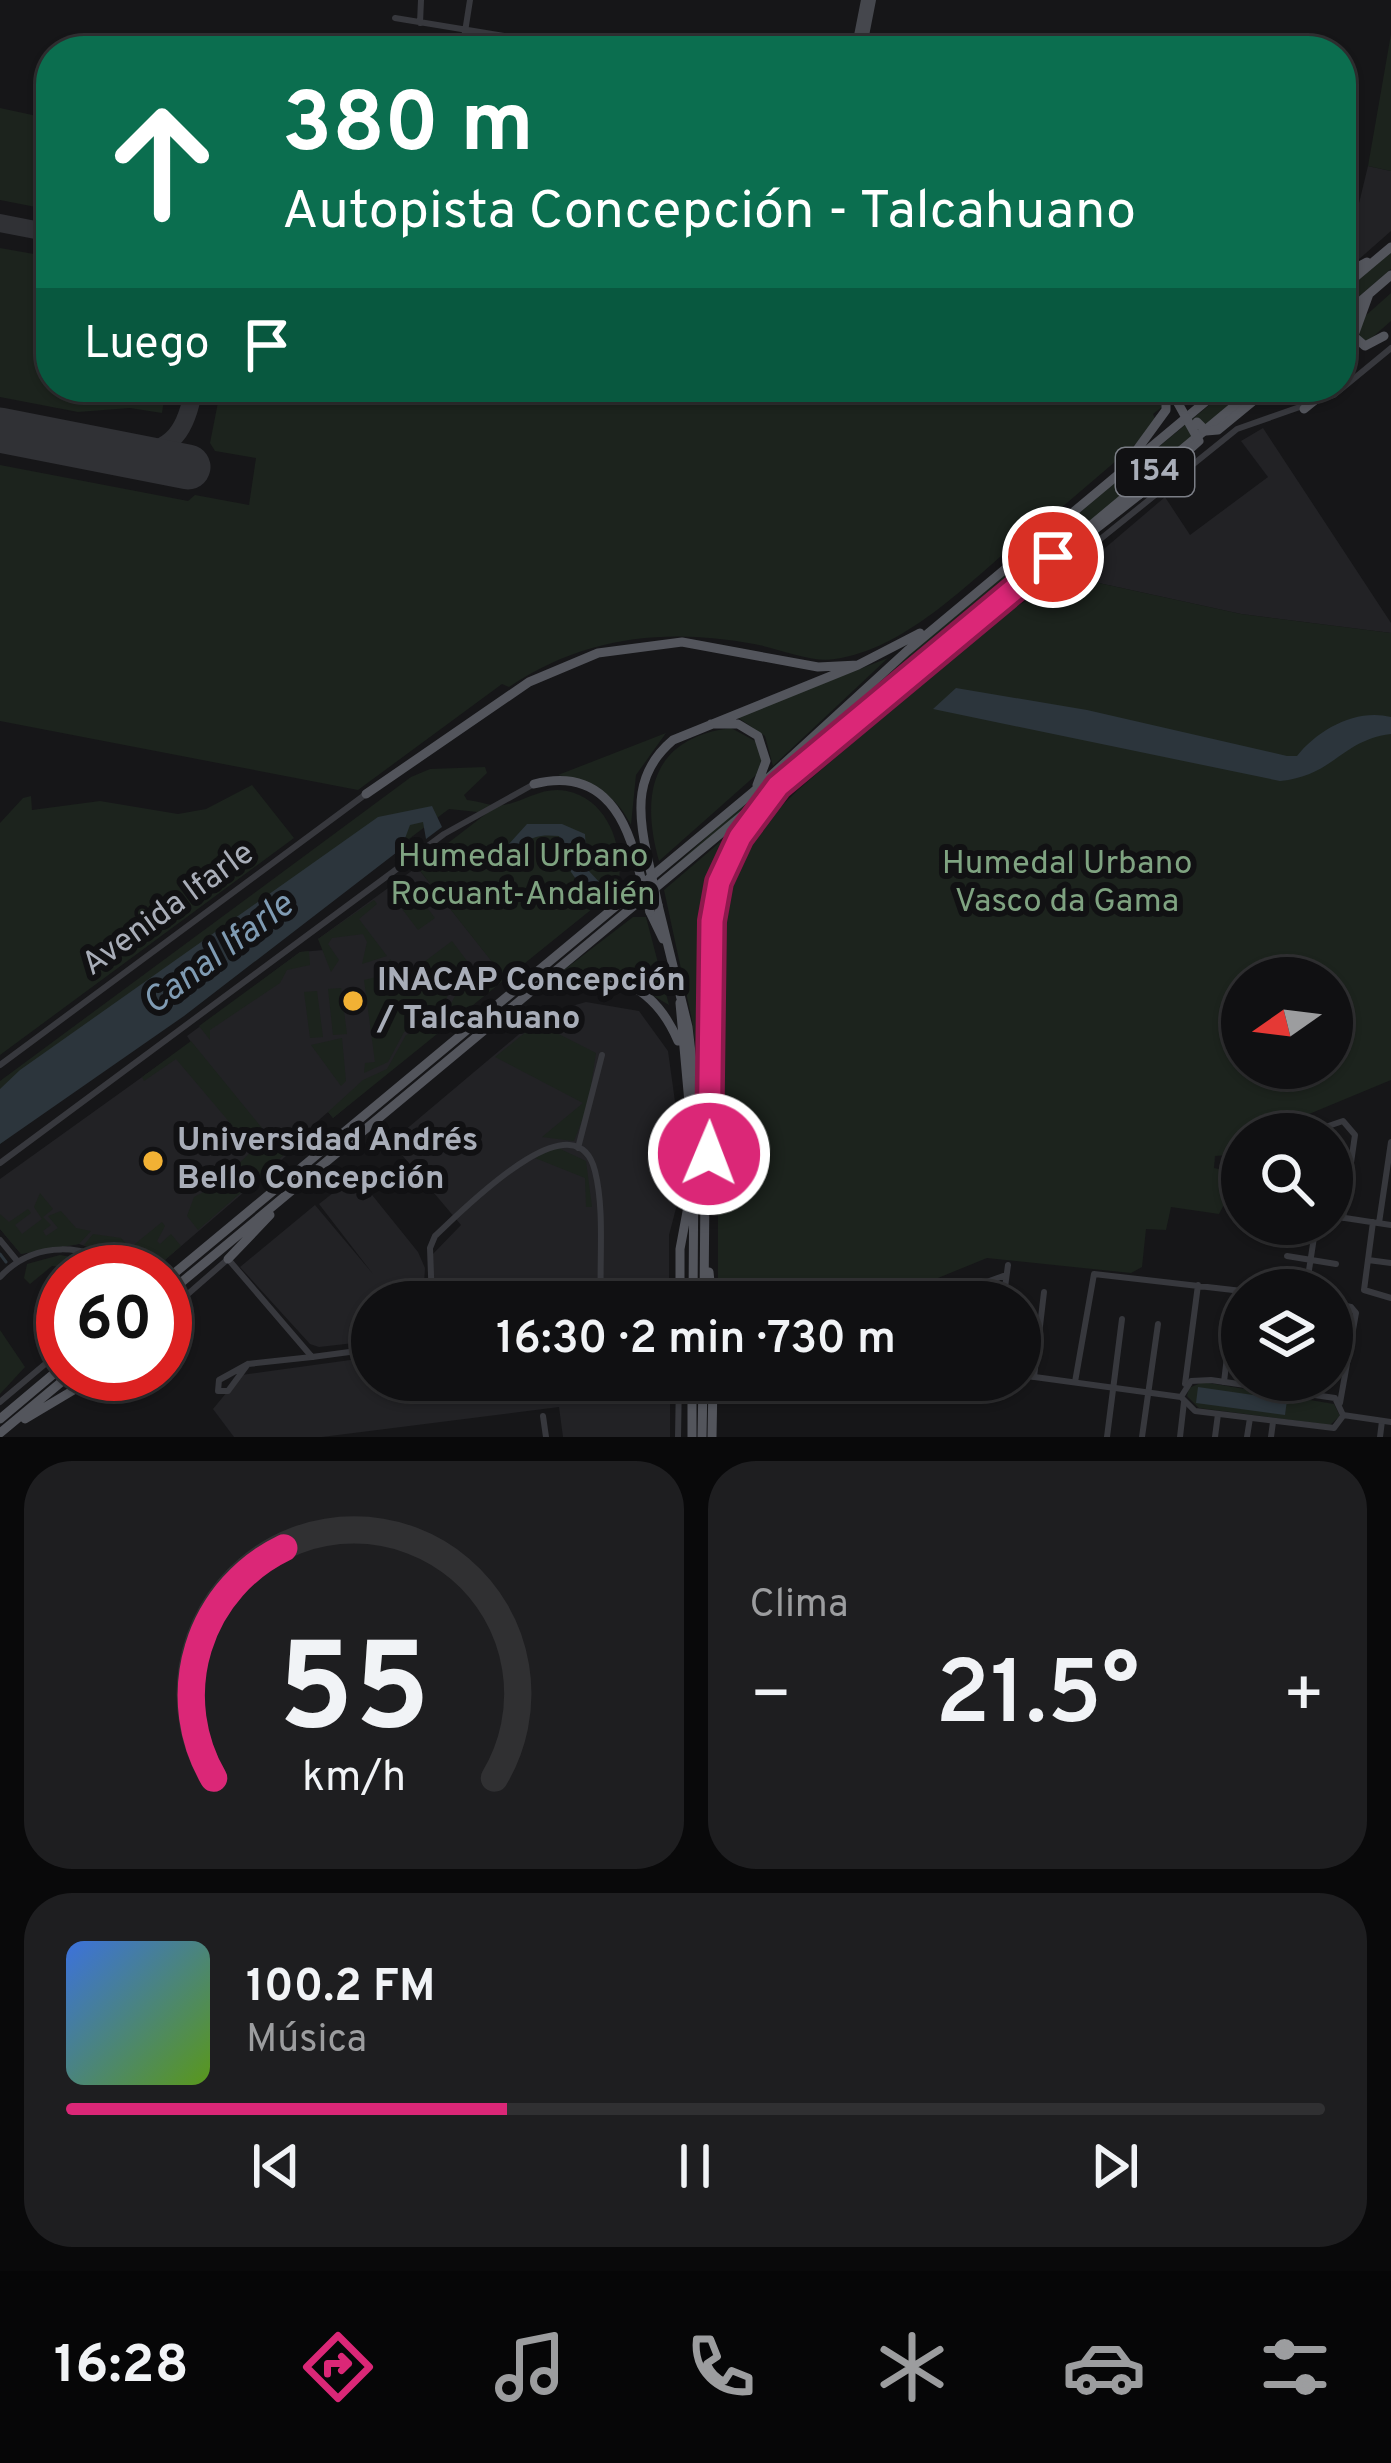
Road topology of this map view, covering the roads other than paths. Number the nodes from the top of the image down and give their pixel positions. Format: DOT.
graph roads {
  1 [pos="422,0"];
  2 [pos="470,0"];
  3 [pos="868,0"];
  4 [pos="394,18"];
  5 [pos="420,23"];
  6 [pos="465,31"];
  7 [pos="464,36"];
  8 [pos="504,36"];
  9 [pos="861,36"];
  10 [pos="1391,247"];
  11 [pos="1378,258"];
  12 [pos="1356,269"];
  13 [pos="1391,275"];
  14 [pos="1356,276"];
  15 [pos="1369,294"];
  16 [pos="1356,305"];
  17 [pos="1356,325"];
  18 [pos="1388,333"];
  19 [pos="1356,338"];
  20 [pos="1391,348"];
  21 [pos="1356,380"];
  22 [pos="1166,402"];
  23 [pos="1176,402"];
  24 [pos="1179,402"];
  25 [pos="1205,402"];
  26 [pos="1247,402"];
  27 [pos="1248,402"];
  28 [pos="1313,402"];
  29 [pos="1317,402"];
  30 [pos="1304,409"];
  31 [pos="1112,479"];
  32 [pos="1097,542"];
  33 [pos="1053,557"];
  34 [pos="1016,589"];
  35 [pos="941,622"];
  36 [pos="858,665"];
  37 [pos="694,728"];
  38 [pos="534,784"];
  39 [pos="778,786"];
  40 [pos="752,793"];
  41 [pos="366,794"];
  42 [pos="642,859"];
  43 [pos="532,991"];
  44 [pos="680,1003"];
  45 [pos="602,1055"];
  46 [pos="685,1060"];
  47 [pos="0,1065"];
  48 [pos="1391,1142"];
  49 [pos="578,1148"];
  50 [pos="0,1163"];
  51 [pos="694,1178"];
  52 [pos="1388,1182"];
  53 [pos="705,1188"];
  54 [pos="285,1196"];
  55 [pos="1353,1220"];
  56 [pos="1376,1223"];
  57 [pos="1391,1225"];
  58 [pos="0,1240"];
  59 [pos="1313,1245"];
  60 [pos="1287,1256"];
  61 [pos="36,1258"];
  62 [pos="192,1258"];
  63 [pos="229,1258"];
  64 [pos="1311,1260"];
  65 [pos="1368,1260"];
  66 [pos="18,1262"];
  67 [pos="1391,1263"];
  68 [pos="1008,1264"];
  69 [pos="1336,1264"];
  70 [pos="1310,1269"];
  71 [pos="192,1274"];
  72 [pos="1006,1275"];
  73 [pos="0,1276"];
  74 [pos="431,1281"];
  75 [pos="600,1281"];
  76 [pos="680,1281"];
  77 [pos="693,1281"];
  78 [pos="706,1281"];
  79 [pos="985,1281"];
  80 [pos="1005,1281"];
  81 [pos="1198,1285"];
  82 [pos="1221,1288"];
  83 [pos="192,1290"];
  84 [pos="1044,1292"];
  85 [pos="1391,1298"];
  86 [pos="1041,1318"];
  87 [pos="1122,1319"];
  88 [pos="1158,1324"];
  89 [pos="351,1352"];
  90 [pos="312,1357"];
  91 [pos="248,1364"];
  92 [pos="36,1372"];
  93 [pos="1041,1378"];
  94 [pos="1075,1382"];
  95 [pos="1221,1382"];
  96 [pos="1185,1384"];
  97 [pos="1114,1388"];
  98 [pos="36,1389"];
  99 [pos="1148,1393"];
  100 [pos="1183,1400"];
  101 [pos="39,1401"];
  102 [pos="55,1401"];
  103 [pos="679,1401"];
  104 [pos="692,1401"];
  105 [pos="704,1401"];
  106 [pos="712,1401"];
  107 [pos="1334,1401"];
  108 [pos="0,1402"];
  109 [pos="1340,1403"];
  110 [pos="1218,1414"];
  111 [pos="1343,1415"];
  112 [pos="543,1417"];
  113 [pos="1250,1418"];
  114 [pos="0,1419"];
  115 [pos="1273,1422"];
  116 [pos="1386,1422"];
  117 [pos="1339,1425"];
  118 [pos="1309,1426"];
  119 [pos="0,1434"];
  120 [pos="546,1437"];
  121 [pos="678,1437"];
  122 [pos="692,1437"];
  123 [pos="707,1437"];
  124 [pos="1107,1437"];
  125 [pos="1142,1437"];
  126 [pos="1180,1437"];
  127 [pos="1215,1437"];
  128 [pos="1247,1437"];
  129 [pos="1271,1437"];
  130 [pos="1307,1437"];
  131 [pos="1339,1437"];
  132 [pos="1380,1437"];
  1 -- 5 [label="street"];
  2 -- 6 [label="street"];
  3 -- 9 [label="main road"];
  4 -- 5 [label="street"];
  5 -- 6 [label="street"];
  6 -- 7 [label="street"];
  6 -- 8 [label="street"];
  10 -- 11 [label="main road"];
  11 -- 12 [label="main road"];
  11 -- 14 [label="main road"];
  13 -- 15 [label="main road"];
  15 -- 16 [label="main road"];
  15 -- 17 [label="main road"];
  18 -- 19 [label="main road"];
  20 -- 21 [label="street"];
  22 -- 31 [label="main road"];
  23 -- 33 [label="main road, bridge"];
  24 -- 26 [label="main road, bridge"];
  25 -- 31 [label="main road, 154"];
  27 -- 33 [label="main road, 154"];
  28 -- 30 [label="main road"];
  29 -- 30 [label="street"];
  30 -- 32 [label="street"];
  31 -- 35 [label="main road, 154"];
  32 -- 34 [label="main road"];
  33 -- 34 [label="main road, 154"];
  34 -- 39 [label="main road, 154"];
  35 -- 36 [label="main road"];
  35 -- 40 [label="main road, 154"];
  36 -- 37 [label="main road"];
  36 -- 41 [label="main road"];
  37 -- 40 [label="main road"];
  37 -- 42 [label="main road"];
  38 -- 42 [label="main road"];
  38 -- 50 [label="street"];
  39 -- 43 [label="main road, 154"];
  39 -- 53 [label="main road"];
  40 -- 62 [label="main road, 154"];
  41 -- 47 [label="street, Avenida Ifarle"];
  42 -- 44 [label="main road, bridge"];
  43 -- 46 [label="main road"];
  43 -- 54 [label="main road"];
  44 -- 46 [label="main road"];
  44 -- 53 [label="main road"];
  45 -- 49 [label="street"];
  46 -- 51 [label="main road"];
  48 -- 52 [label="street"];
  49 -- 74 [label="street"];
  49 -- 75 [label="street"];
  51 -- 76 [label="main road"];
  51 -- 77 [label="main road"];
  52 -- 56 [label="street"];
  53 -- 78 [label="main road"];
  54 -- 63 [label="main road"];
  54 -- 71 [label="main road"];
  55 -- 56 [label="street"];
  56 -- 57 [label="street"];
  56 -- 65 [label="street"];
  58 -- 66 [label="street"];
  59 -- 64 [label="street"];
  60 -- 64 [label="street"];
  61 -- 66 [label="street"];
  63 -- 83 [label="street"];
  63 -- 90 [label="street"];
  64 -- 69 [label="street"];
  64 -- 70 [label="street"];
  65 -- 67 [label="street"];
  65 -- 85 [label="street"];
  66 -- 73 [label="street"];
  68 -- 72 [label="street"];
  72 -- 79 [label="street"];
  72 -- 80 [label="street"];
  81 -- 82 [label="street"];
  81 -- 94 [label="street"];
  81 -- 96 [label="street"];
  84 -- 86 [label="street"];
  87 -- 97 [label="street"];
  88 -- 99 [label="street"];
  89 -- 90 [label="street"];
  90 -- 91 [label="street"];
  91 -- 91 [label="street"];
  92 -- 108 [label="street"];
  93 -- 94 [label="street"];
  94 -- 97 [label="street"];
  95 -- 96 [label="street"];
  96 -- 100 [label="street"];
  97 -- 99 [label="street"];
  97 -- 124 [label="street"];
  98 -- 114 [label="main road"];
  99 -- 100 [label="street"];
  99 -- 125 [label="street"];
  100 -- 110 [label="street"];
  100 -- 126 [label="street"];
  101 -- 119 [label="main road"];
  102 -- 119 [label="main road"];
  103 -- 121 [label="street"];
  104 -- 122 [label="main road"];
  105 -- 123 [label="main road"];
  106 -- 123 [label="main road"];
  107 -- 109 [label="street"];
  109 -- 111 [label="street"];
  110 -- 113 [label="street"];
  110 -- 127 [label="street"];
  111 -- 116 [label="street"];
  111 -- 117 [label="street"];
  112 -- 120 [label="street"];
  113 -- 115 [label="street"];
  113 -- 128 [label="street"];
  115 -- 118 [label="street"];
  115 -- 129 [label="street"];
  116 -- 132 [label="street"];
  117 -- 118 [label="street"];
  117 -- 131 [label="street"];
  118 -- 130 [label="street"];
}
